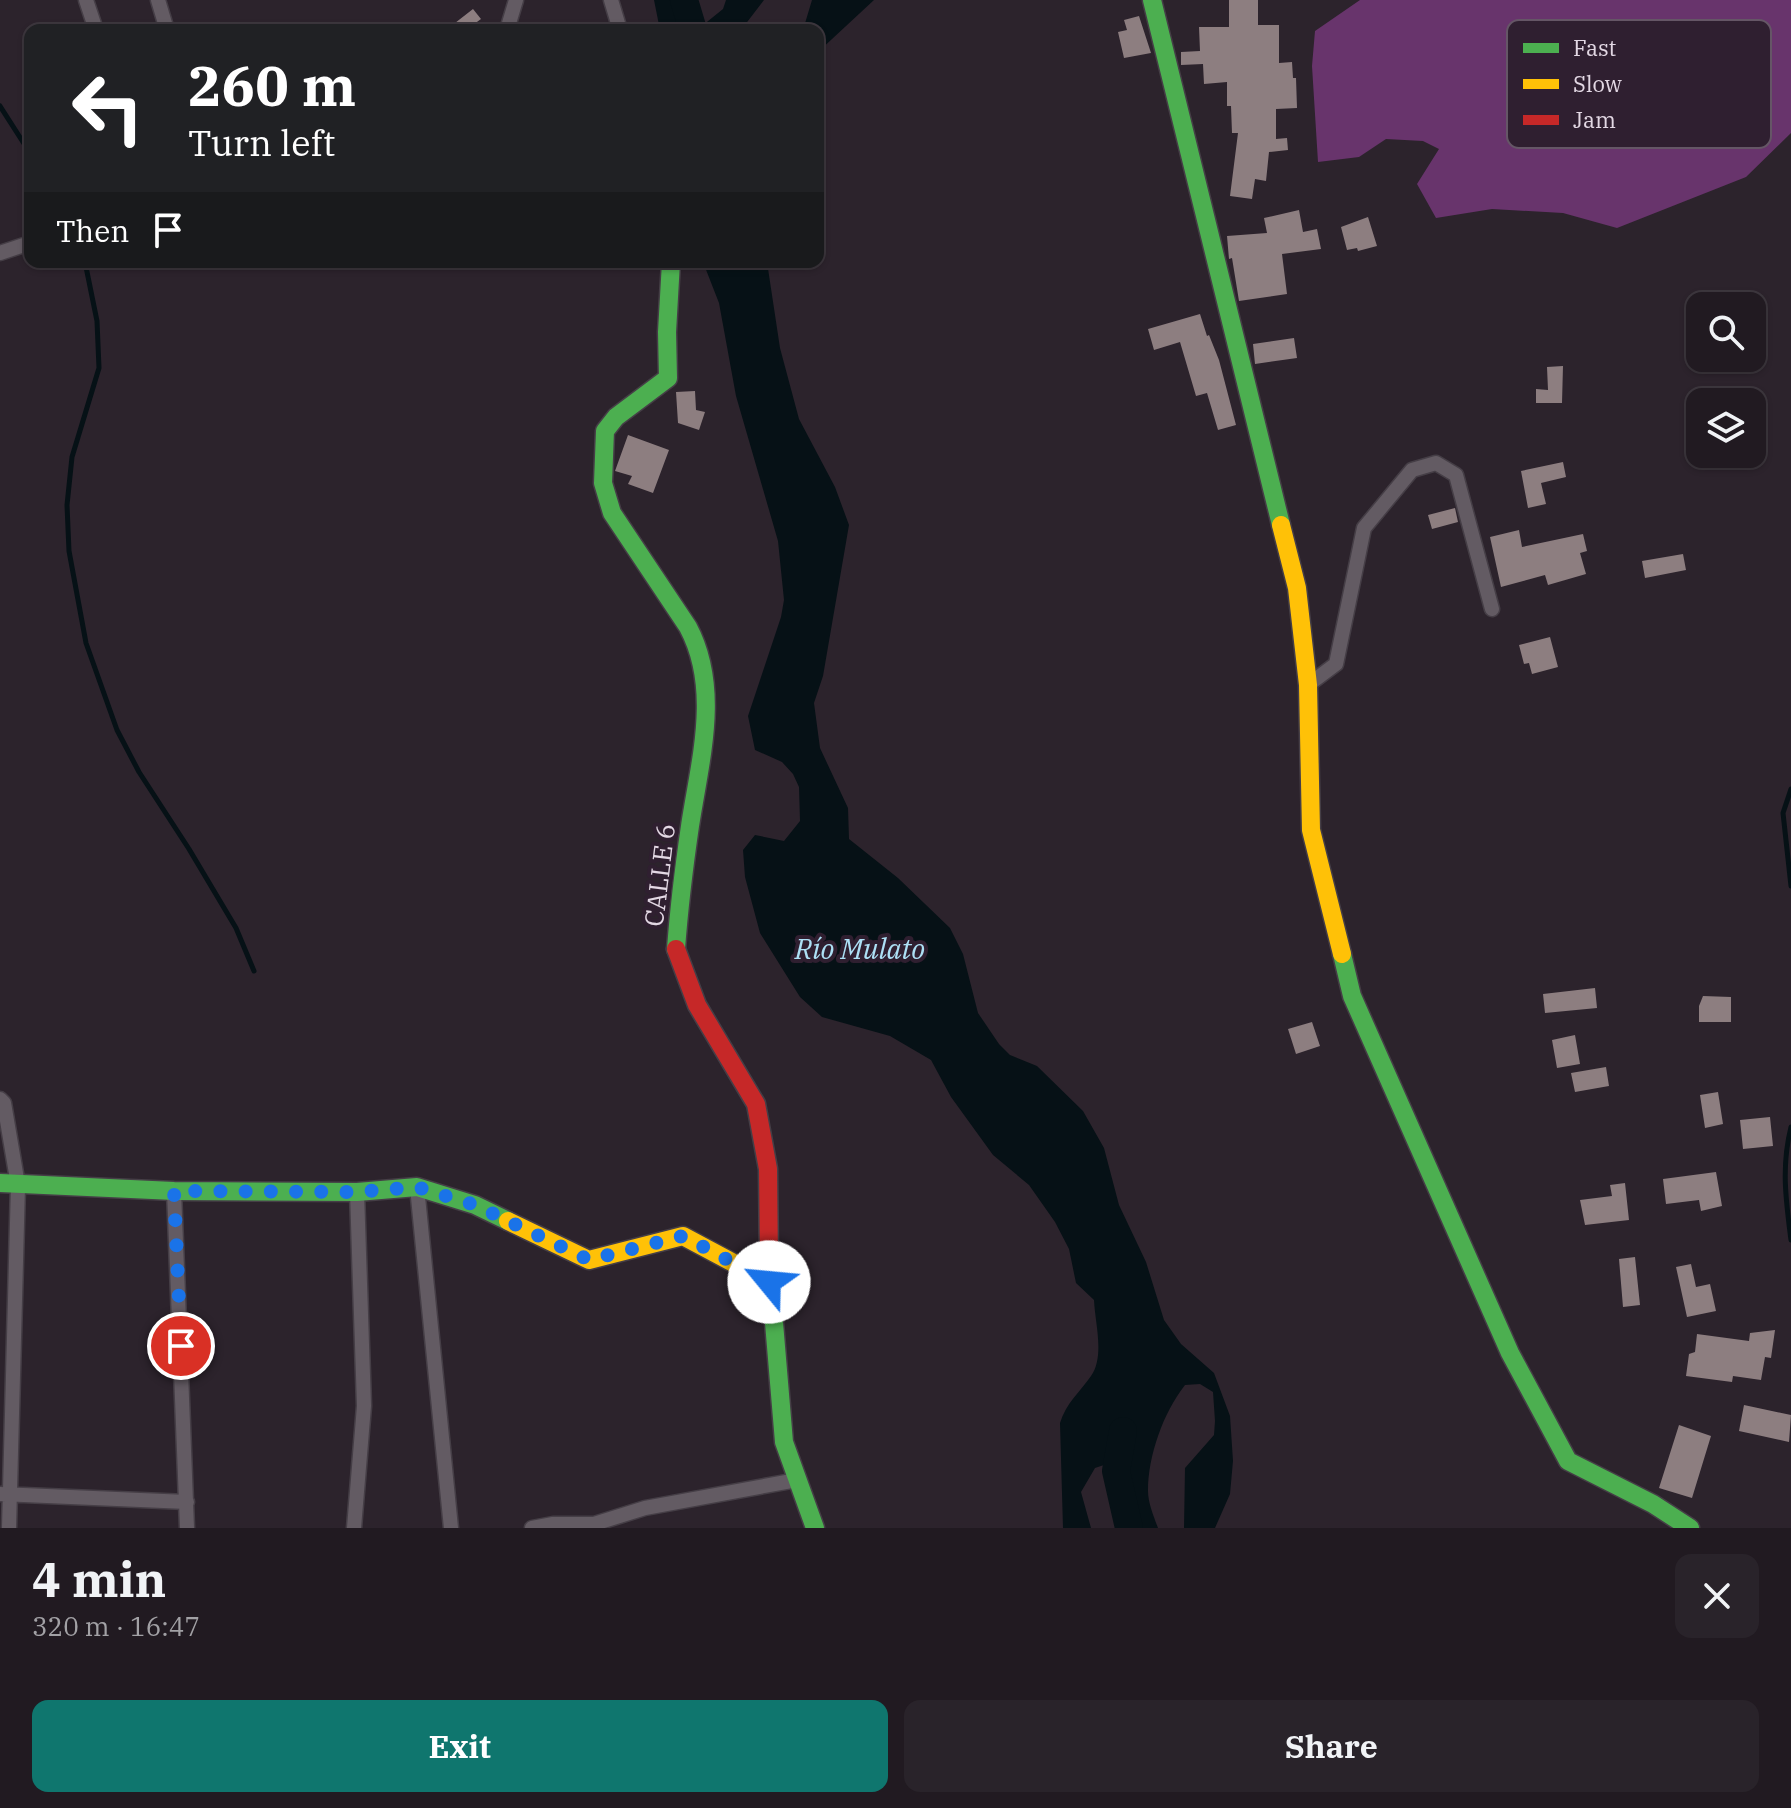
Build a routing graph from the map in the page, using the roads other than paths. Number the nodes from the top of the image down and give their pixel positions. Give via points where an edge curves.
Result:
1 (86, 0) edge
2 (158, 0) edge
3 (516, 0) edge
4 (611, 0) edge
5 (1152, 0) edge
6 (94, 24) edge
7 (165, 24) edge
8 (509, 24) edge
9 (618, 24) edge
10 (24, 245) edge
11 (0, 253) edge
12 (671, 268) edge
13 (1492, 609) dead end
14 (1308, 685) junction
15 (0, 1099) edge
16 (9, 1184) edge
17 (417, 1187) junction
18 (174, 1191) junction
19 (357, 1192) junction
20 (769, 1282) junction
21 (797, 1480) junction
22 (5, 1494) edge
23 (187, 1502) junction
24 (9, 1528) edge
25 (187, 1528) edge
26 (354, 1528) edge
27 (451, 1528) edge
28 (532, 1528) edge
29 (815, 1528) edge
30 (1690, 1528) edge

1 - 6 street
2 - 7 street
3 - 8 street
4 - 9 street
5 - 14 street via 1297,588
10 - 11 street
12 - 20 street, CALLE 6 via 668,378 608,425 603,434 602,485 612,513 698,646 707,715 676,950 697,1005 756,1104 768,1169
13 - 14 street via 1456,475 1436,463 1412,470 1364,528 1336,664
14 - 30 street via 1311,830 1352,996 1510,1353 1568,1461
15 - 16 street
16 - 18 street
16 - 22 street
17 - 19 street
17 - 20 street via 475,1205 589,1260 683,1236
17 - 27 street
18 - 19 street
18 - 23 street
19 - 26 street via 364,1406
20 - 21 street, CALLE 6 via 784,1442
21 - 28 street via 645,1508 594,1524
21 - 29 street, CALLE 6
22 - 23 street
22 - 24 street
23 - 25 street

